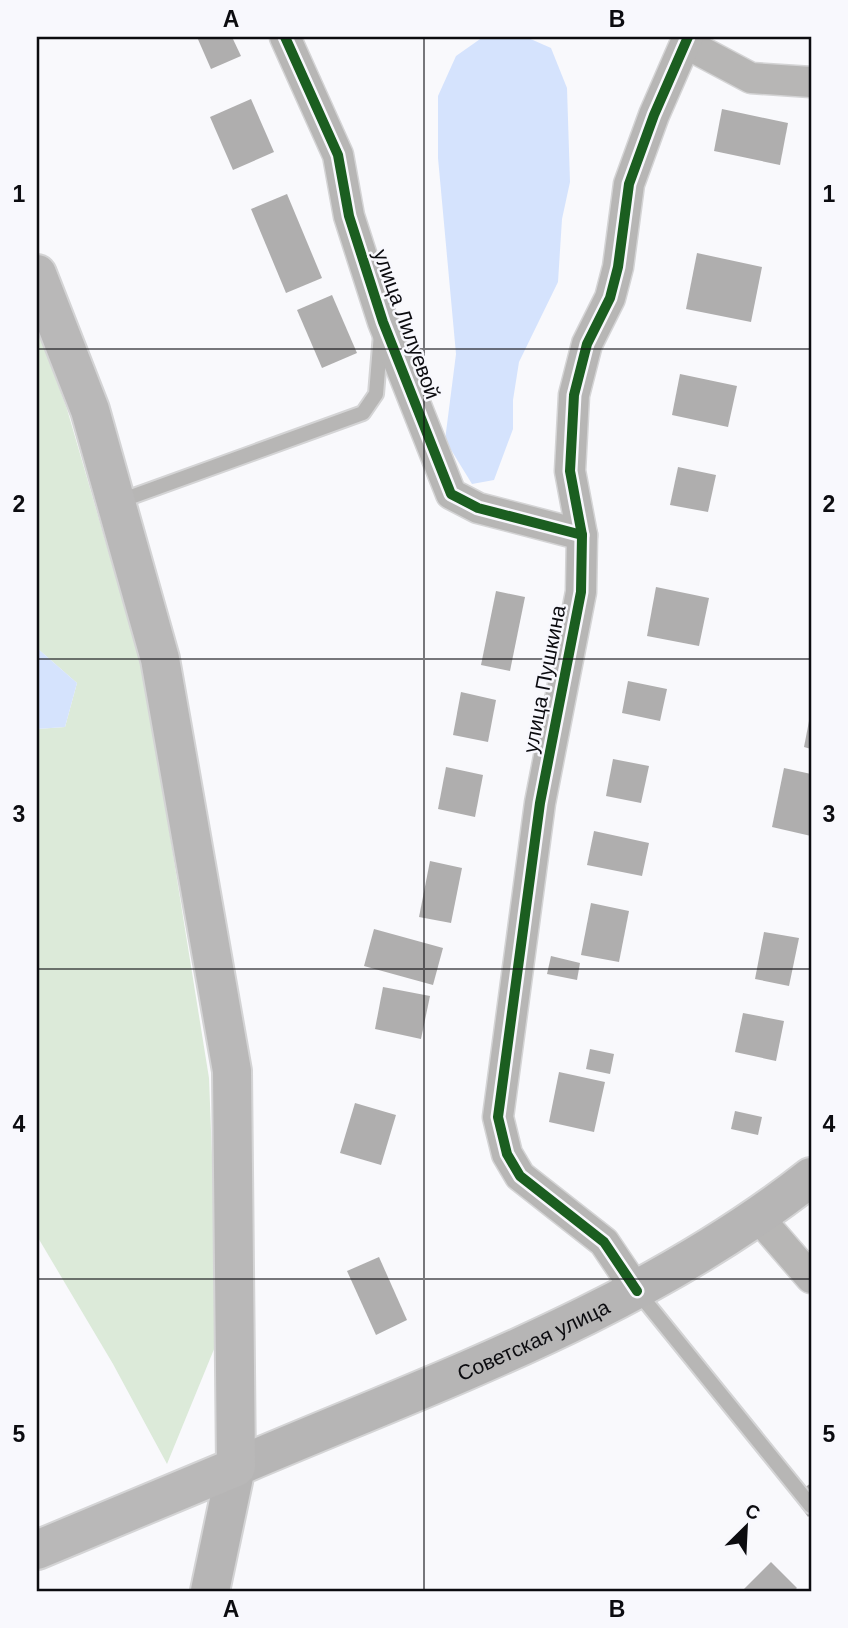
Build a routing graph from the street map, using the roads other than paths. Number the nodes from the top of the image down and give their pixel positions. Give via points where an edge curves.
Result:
1 (285, 37) edge
2 (687, 41) edge
3 (811, 82) edge
4 (37, 274) edge
5 (383, 322) junction
6 (116, 502) junction
7 (582, 535) junction
8 (811, 1177) edge
9 (760, 1218) junction
10 (811, 1278) edge
11 (637, 1291) junction
12 (236, 1467) junction
13 (811, 1506) edge
14 (37, 1550) edge
15 (210, 1591) edge

1 - 5 street, улица Лилуевой via 338,155 349,216
2 - 3 street via 751,78
2 - 7 street, улица Пушкина via 629,184 616,278 587,344 574,395 570,471
4 - 6 main road via 90,410
5 - 6 lane via 376,394 363,413
5 - 7 street, улица Лилуевой via 451,494 478,508
6 - 12 main road via 160,659 232,1072
7 - 11 street, улица Пушкина via 581,592 540,803 498,1117 506,1154 520,1176 604,1242
8 - 9 main road, Советская улица
9 - 10 street
9 - 11 main road, Советская улица
11 - 12 main road, Советская улица
11 - 13 lane
12 - 14 main road
12 - 15 main road

